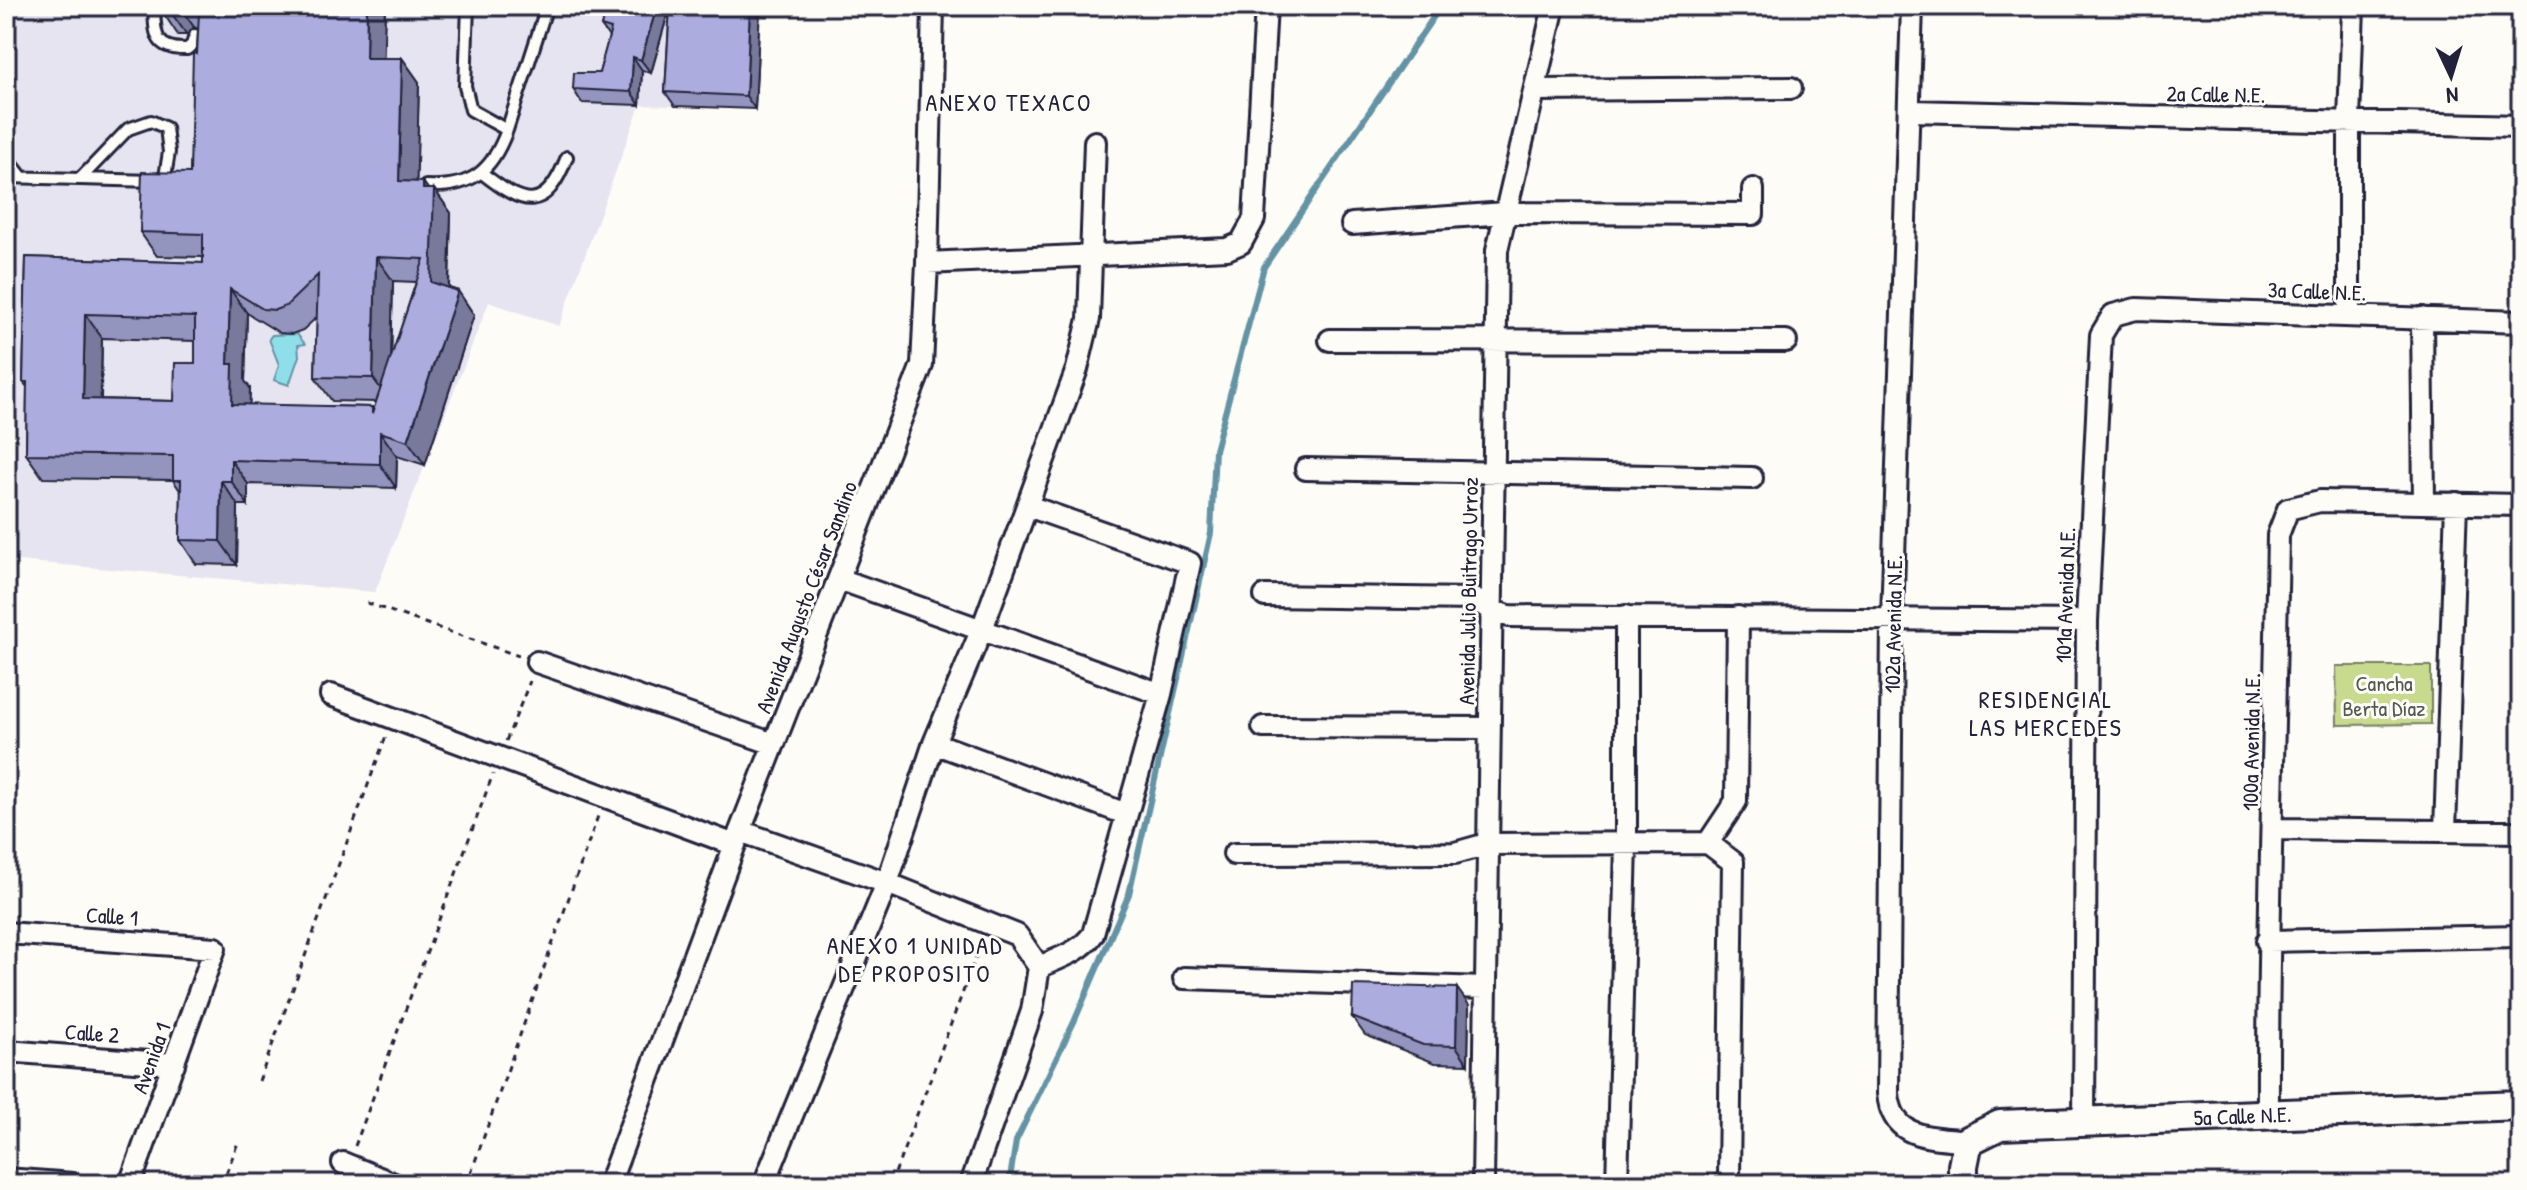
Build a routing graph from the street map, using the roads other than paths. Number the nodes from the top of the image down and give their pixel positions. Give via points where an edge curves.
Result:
1 (154, 6) edge
2 (468, 6) edge
3 (547, 6) edge
4 (933, 6) edge
5 (1266, 6) edge
6 (1554, 6) edge
7 (1912, 6) edge
8 (2353, 6) edge
9 (195, 35) edge
10 (1791, 88) dead end
11 (1535, 90) junction
12 (1910, 111) junction
13 (2349, 121) junction
14 (2521, 126) edge
15 (507, 130) junction
16 (1095, 142) dead end
17 (6, 156) edge
18 (567, 157) dead end
19 (482, 173) junction
20 (6, 177) edge
21 (22, 177) junction
22 (80, 179) junction
23 (426, 186) edge
24 (1753, 189) dead end
25 (1505, 213) junction
26 (1352, 224) dead end
27 (1092, 257) junction
28 (927, 263) junction
29 (2113, 315) joint
30 (2349, 316) junction
31 (2422, 318) junction
32 (2521, 322) edge
33 (1330, 340) dead end
34 (1496, 341) junction
35 (1786, 341) dead end
36 (1306, 469) dead end
37 (1494, 473) junction
38 (1752, 478) dead end
39 (2424, 503) junction
40 (2456, 503) junction
41 (2521, 505) edge
42 (1028, 506) junction
43 (839, 579) junction
44 (1265, 596) dead end
45 (1491, 610) junction
46 (1626, 616) junction
47 (1738, 617) junction
48 (1892, 619) junction
49 (2087, 621) junction
50 (982, 629) junction
51 (537, 662) road end
52 (1161, 694) junction
53 (331, 695) dead end
54 (1263, 727) dead end
55 (1489, 728) junction
56 (934, 743) junction
57 (774, 744) junction
58 (1126, 814) junction
59 (2273, 829) junction
60 (2445, 831) junction
61 (2521, 832) edge
62 (738, 838) junction
63 (1708, 843) junction
64 (1487, 844) junction
65 (1626, 844) junction
66 (1234, 854) dead end
67 (887, 883) junction
68 (6, 933) edge
69 (2521, 936) edge
70 (2267, 941) junction
71 (215, 948) joint
72 (1039, 967) junction
73 (1184, 978) dead end
74 (1484, 988) junction
75 (6, 1051) edge
76 (174, 1064) junction
77 (2521, 1105) edge
78 (2268, 1115) junction
79 (2084, 1121) junction
80 (1968, 1141) junction
81 (345, 1164) road end
82 (6, 1179) edge
83 (73, 1184) edge
84 (130, 1184) edge
85 (394, 1184) edge
86 (609, 1184) edge
87 (764, 1184) edge
88 (971, 1184) edge
89 (1483, 1184) edge
90 (1617, 1184) edge
91 (1723, 1184) edge
92 (1963, 1184) edge

1 - 9 lane via 160,43 187,49
2 - 15 lane via 465,86 471,110
3 - 15 lane
4 - 28 street, Avenida Augusto César Sandino
5 - 27 street via 1254,219 1241,243 1227,249
6 - 11 street, Avenida Julio Buitrago Urroz
7 - 12 street, 102a Avenida N.E.
8 - 13 street
10 - 11 street
11 - 25 street, Avenida Julio Buitrago Urroz
12 - 13 street, 2a Calle N.E.
12 - 48 street, 102a Avenida N.E.
13 - 14 street, 2a Calle N.E.
13 - 30 street
15 - 19 lane via 497,156
16 - 27 street
17 - 21 lane
18 - 19 lane via 551,191 533,199 515,196
19 - 23 lane via 459,183
20 - 21 lane
21 - 22 lane
22 - 22 lane via 165,177 166,128 151,121 128,129
24 - 25 street via 1753,214
25 - 26 street
25 - 34 street, Avenida Julio Buitrago Urroz via 1497,250
27 - 28 street
27 - 42 street via 1089,319 1077,369
28 - 43 street, Avenida Augusto César Sandino via 922,365
29 - 30 street, 3a Calle N.E. via 2136,309
29 - 49 street, 101a Avenida N.E. via 2101,335
30 - 31 street, 3a Calle N.E.
31 - 32 street, 3a Calle N.E.
31 - 39 street
33 - 34 street
34 - 35 street
34 - 37 street, Avenida Julio Buitrago Urroz
36 - 37 street
37 - 38 street
37 - 45 street, Avenida Julio Buitrago Urroz
39 - 40 street
39 - 59 street, 100a Avenida N.E. via 2320,501 2288,509 2278,535
40 - 41 street
40 - 60 street
42 - 50 street
42 - 52 street via 1190,563
43 - 50 street
43 - 57 street, Avenida Augusto César Sandino
44 - 45 street via 1474,599
45 - 46 street via 1509,616
45 - 55 street, Avenida Julio Buitrago Urroz
46 - 47 street
46 - 65 street
47 - 48 street
47 - 63 street via 1736,801
48 - 49 street
48 - 80 street, 102a Avenida N.E. via 1890,1111 1900,1126 1914,1133
49 - 79 street, 101a Avenida N.E.
50 - 52 street
50 - 56 street
51 - 57 street
52 - 58 street
53 - 62 street via 605,798
54 - 55 street
55 - 64 street, Avenida Julio Buitrago Urroz
56 - 58 street
56 - 67 street
57 - 62 street, Avenida Augusto César Sandino
58 - 72 street via 1093,934 1087,943
59 - 60 street
59 - 70 street, 100a Avenida N.E.
60 - 61 street
62 - 67 street
62 - 86 street, Avenida Augusto César Sandino
63 - 65 street
63 - 91 street via 1733,862 1729,1177
64 - 65 street
64 - 66 street via 1455,853
64 - 74 street, Avenida Julio Buitrago Urroz
65 - 90 street
67 - 72 street via 1017,935
67 - 87 street
68 - 71 street, Calle 1
69 - 70 street
70 - 78 street, 100a Avenida N.E.
71 - 76 street, Avenida 1
72 - 88 street via 1032,1011
73 - 74 street
74 - 89 street, Avenida Julio Buitrago Urroz
75 - 76 street, Calle 2
76 - 84 street, Avenida 1
77 - 78 street, 5a Calle N.E.
78 - 79 street, 5a Calle N.E.
79 - 80 street, 5a Calle N.E. via 2000,1125
80 - 92 street
81 - 85 street
82 - 83 street

